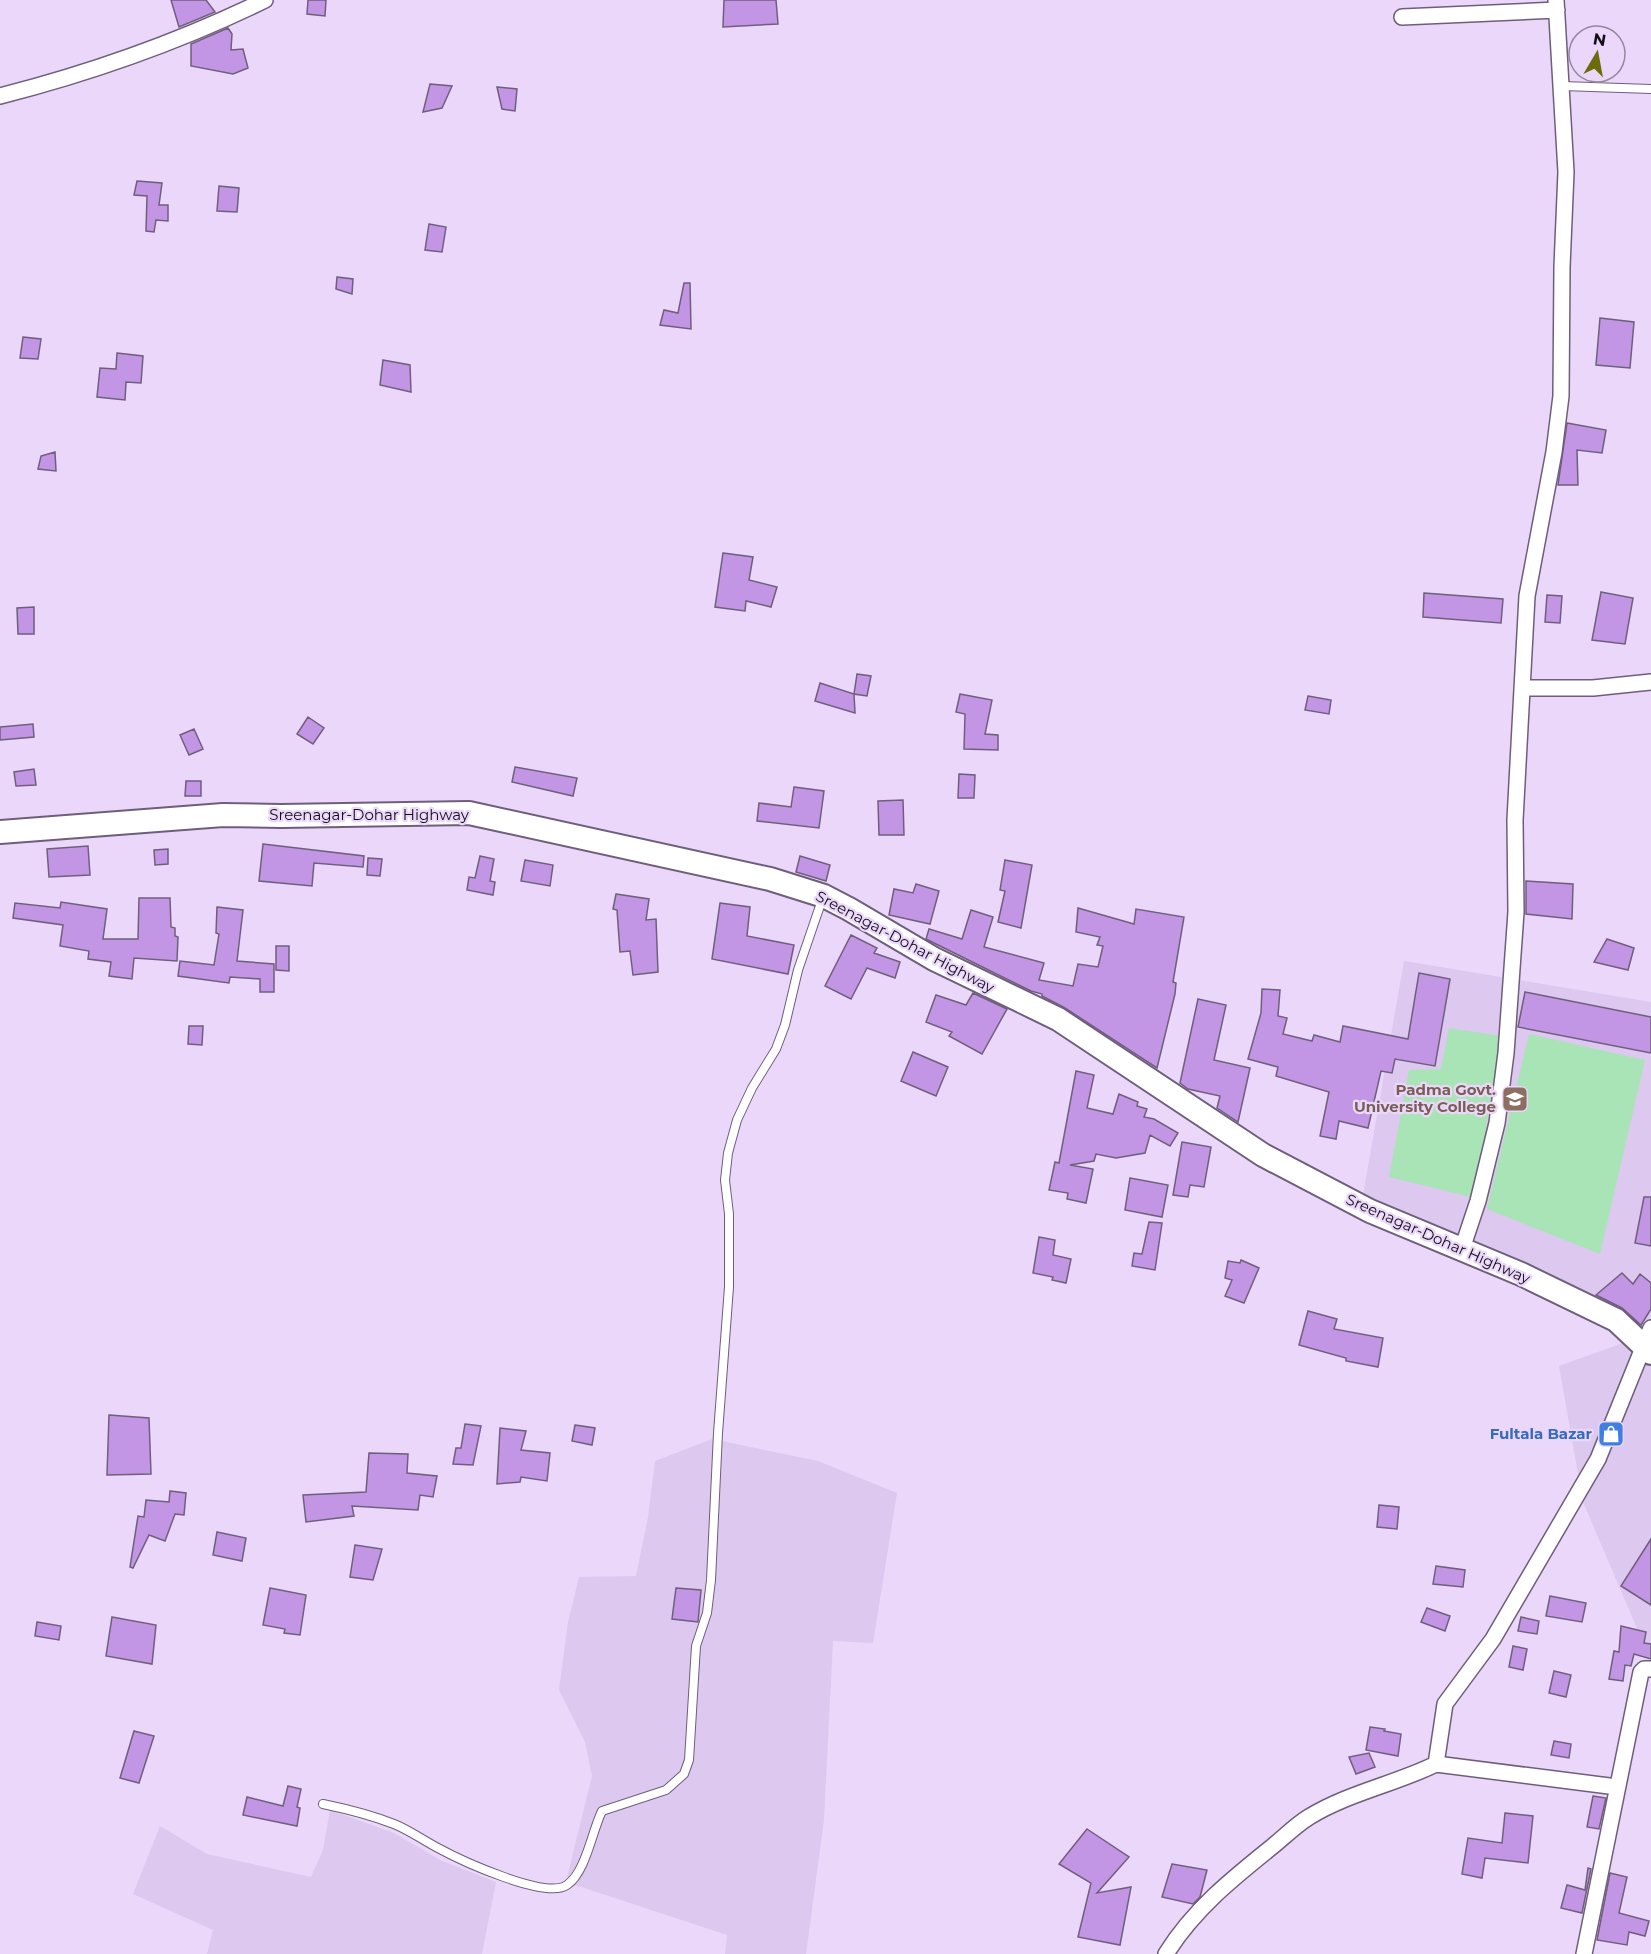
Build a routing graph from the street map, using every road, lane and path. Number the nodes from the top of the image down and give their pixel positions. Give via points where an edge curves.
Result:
1 (265, 0) edge
2 (1556, 5) edge
3 (1402, 17) dead end
4 (1562, 86) junction
5 (1651, 89) edge
6 (0, 96) edge
7 (1651, 682) edge
8 (1522, 688) junction
9 (0, 832) edge
10 (824, 896) junction
11 (1462, 1248) junction
12 (1649, 1342) edge
13 (1651, 1668) edge
14 (1436, 1764) junction
15 (1617, 1787) junction
16 (323, 1804) dead end
17 (1166, 1954) edge
18 (1584, 1954) edge

1 - 6 street via 192,33
2 - 3 street
2 - 4 street
4 - 5 lane
4 - 8 street via 1566,172 1561,396 1527,596
7 - 8 street via 1593,688
8 - 11 street via 1515,820 1516,912 1506,1053 1497,1123
9 - 10 main road, Sreenagar-Dohar Highway via 223,815 469,813 709,864
10 - 11 main road, Sreenagar-Dohar Highway via 934,959 1059,1019 1263,1155 1370,1211
10 - 16 lane via 798,970 785,1025 737,1120 728,1153 725,1180 729,1287 711,1580 707,1613 696,1646 689,1760 684,1774 666,1790 602,1811 576,1876 566,1886 553,1889 475,1867 396,1824
11 - 12 main road, Sreenagar-Dohar Highway via 1616,1320
12 - 14 street via 1598,1459 1493,1639 1445,1704
13 - 15 street via 1641,1672
14 - 15 street
14 - 17 street via 1308,1818 1225,1884 1178,1935
15 - 18 street

